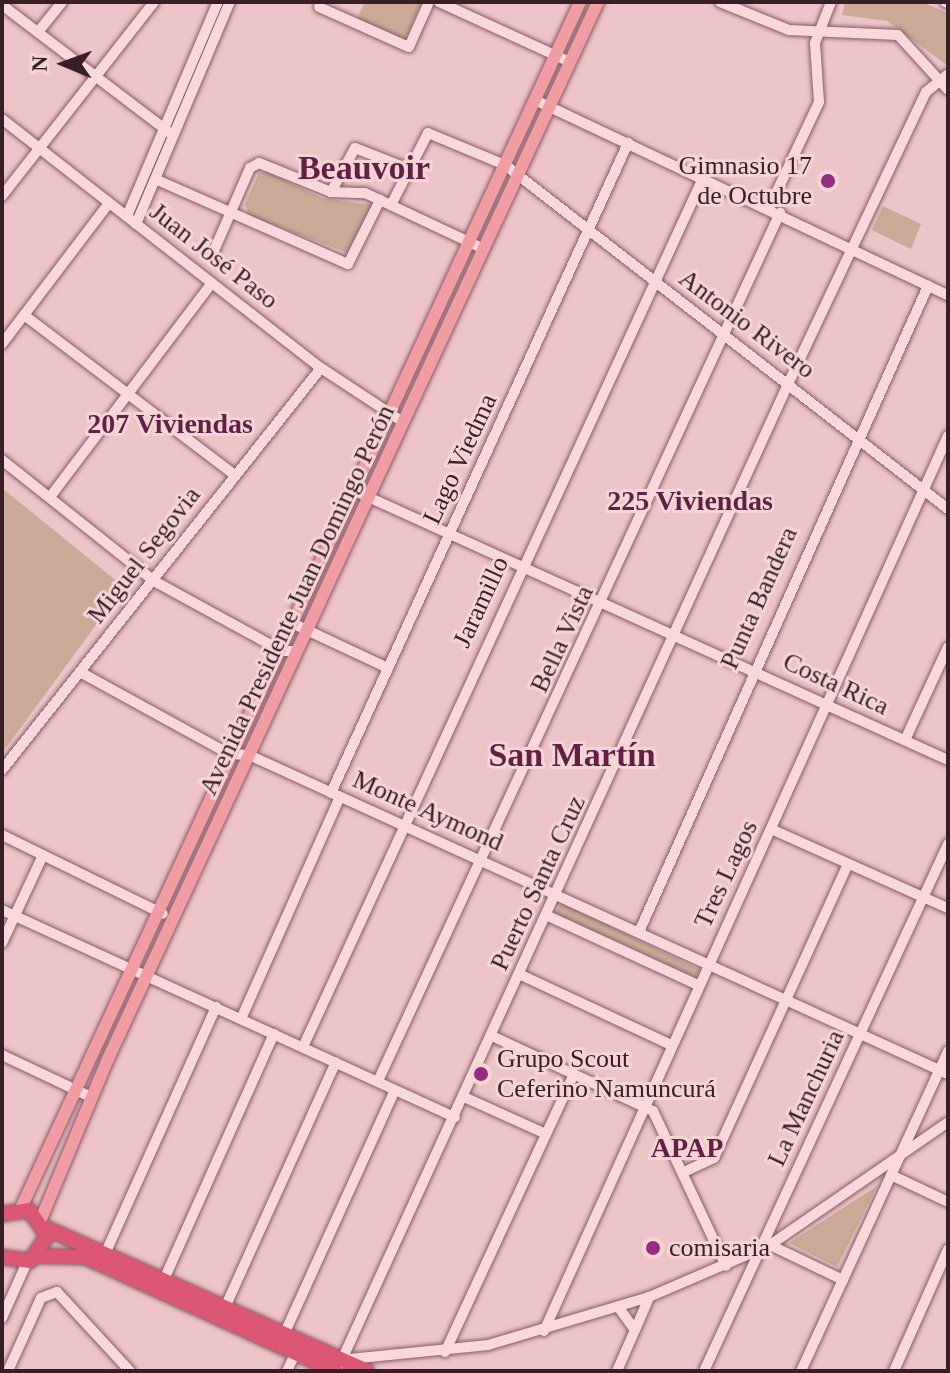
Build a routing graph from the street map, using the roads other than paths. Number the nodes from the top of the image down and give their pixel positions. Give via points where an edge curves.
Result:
1 (62, 2) edge
2 (154, 2) edge
3 (218, 2) edge
4 (230, 2) edge
5 (429, 2) edge
6 (439, 2) edge
7 (580, 2) edge
8 (598, 2) edge
9 (720, 2) edge
10 (831, 2) edge
11 (2, 5) edge
12 (319, 7) dead end
13 (38, 32) junction
14 (817, 34) junction
15 (556, 55) junction
16 (570, 62) junction
17 (944, 75) edge
18 (95, 78) junction
19 (948, 90) edge
20 (535, 100) junction
21 (549, 106) junction
22 (2, 119) edge
23 (169, 132) junction
24 (628, 143) junction
25 (38, 148) junction
26 (505, 165) junction
27 (409, 169) junction
28 (517, 178) junction
29 (703, 178) junction
30 (155, 179) junction
31 (331, 192) junction
32 (2, 196) edge
33 (380, 200) junction
34 (109, 203) junction
35 (391, 205) junction
36 (774, 210) junction
37 (230, 214) junction
38 (132, 220) junction
39 (588, 231) junction
40 (469, 243) junction
41 (852, 248) junction
42 (484, 249) junction
43 (213, 253) dead end
44 (654, 281) junction
45 (212, 283) junction
46 (928, 286) junction
47 (948, 295) edge
48 (24, 315) junction
49 (724, 338) junction
50 (2, 344) edge
51 (321, 368) junction
52 (788, 384) junction
53 (129, 393) junction
54 (391, 412) junction
55 (403, 422) junction
56 (856, 436) junction
57 (948, 436) edge
58 (2, 460) edge
59 (235, 475) junction
60 (924, 489) junction
61 (355, 491) junction
62 (369, 496) junction
63 (50, 497) junction
64 (948, 509) edge
65 (450, 532) junction
66 (523, 563) junction
67 (154, 581) junction
68 (604, 601) junction
69 (300, 627) junction
70 (677, 634) junction
71 (948, 647) edge
72 (288, 651) junction
73 (388, 668) junction
74 (752, 668) junction
75 (80, 672) junction
76 (827, 704) junction
77 (905, 740) junction
78 (243, 755) junction
79 (948, 760) edge
80 (2, 770) edge
81 (335, 795) junction
82 (403, 825) junction
83 (771, 829) junction
84 (2, 835) edge
85 (948, 844) edge
86 (43, 855) junction
87 (483, 860) junction
88 (848, 864) junction
89 (558, 893) junction
90 (923, 896) junction
91 (948, 908) edge
92 (2, 910) edge
93 (163, 914) junction
94 (15, 915) junction
95 (548, 916) junction
96 (639, 932) junction
97 (2, 943) edge
98 (708, 964) junction
99 (142, 974) junction
100 (521, 975) junction
101 (698, 985) junction
102 (786, 1002) junction
103 (216, 1007) junction
104 (241, 1019) junction
105 (274, 1034) junction
106 (860, 1035) junction
107 (492, 1036) junction
108 (671, 1045) junction
109 (303, 1047) junction
110 (948, 1051) edge
111 (2, 1055) edge
112 (336, 1062) junction
113 (944, 1072) edge
114 (574, 1074) junction
115 (378, 1081) junction
116 (395, 1090) junction
117 (86, 1094) junction
118 (464, 1097) junction
119 (644, 1106) junction
120 (455, 1117) junction
121 (948, 1122) edge
122 (546, 1134) junction
123 (898, 1160) junction
124 (684, 1172) junction
125 (891, 1175) junction
126 (948, 1202) edge
127 (9, 1209) edge
128 (44, 1224) junction
129 (765, 1247) junction
130 (948, 1249) edge
131 (105, 1254) junction
132 (2, 1257) edge
133 (32, 1259) junction
134 (726, 1266) junction
135 (843, 1280) junction
136 (161, 1286) junction
137 (649, 1297) junction
138 (618, 1307) junction
139 (222, 1314) junction
140 (2, 1318) edge
141 (635, 1330) junction
142 (544, 1331) junction
143 (282, 1340) junction
144 (445, 1352) junction
145 (295, 1354) junction
146 (338, 1367) edge
147 (8, 1371) edge
148 (130, 1371) edge
149 (287, 1371) edge
150 (367, 1371) edge
151 (617, 1371) edge
152 (704, 1371) edge
153 (801, 1371) edge
154 (894, 1371) edge

1 - 13 street
2 - 18 street
3 - 23 street
4 - 23 street
5 - 12 street via 409,47
6 - 15 street
7 - 15 main road, Avenida Presidente Juan Domingo Perón
8 - 16 main road, Avenida Presidente Juan Domingo Perón
9 - 14 street via 778,27
10 - 14 street, Bella Vista
11 - 13 street
13 - 18 street
14 - 17 street via 898,35
14 - 36 street, Bella Vista via 819,102
15 - 16 street
15 - 20 main road, Avenida Presidente Juan Domingo Perón
16 - 21 main road, Avenida Presidente Juan Domingo Perón
17 - 19 street
17 - 41 street, Puerto Santa Cruz via 926,92
18 - 23 street
18 - 25 street
20 - 21 street
20 - 26 main road, Avenida Presidente Juan Domingo Perón
21 - 24 street
21 - 28 main road, Avenida Presidente Juan Domingo Perón
22 - 25 street, Juan José Paso
23 - 30 street
23 - 38 street
24 - 29 street
24 - 39 street, Lago Viedma
25 - 32 street
25 - 34 street, Juan José Paso
26 - 27 street via 428,133
26 - 28 street, Antonio Rivero
26 - 40 main road, Avenida Presidente Juan Domingo Perón
27 - 31 street via 355,148
27 - 35 street
28 - 39 street, Antonio Rivero
28 - 42 main road, Avenida Presidente Juan Domingo Perón
29 - 36 street
29 - 44 street, Jaramillo
30 - 37 street
30 - 38 street
31 - 33 street
31 - 37 street via 265,164 250,168
33 - 35 street
33 - 37 street via 348,264
34 - 38 street, Juan José Paso
34 - 48 street
35 - 40 street
36 - 41 street
36 - 49 street, Bella Vista
37 - 43 street
38 - 45 street, Juan José Paso
39 - 44 street, Antonio Rivero
39 - 65 street, Lago Viedma
40 - 42 street
40 - 54 main road, Avenida Presidente Juan Domingo Perón
41 - 46 street
41 - 52 street, Puerto Santa Cruz
42 - 55 main road, Avenida Presidente Juan Domingo Perón
44 - 49 street, Antonio Rivero
44 - 66 street, Jaramillo
45 - 51 street, Juan José Paso
45 - 53 street
46 - 47 street
46 - 56 street, Punta Bandera
48 - 50 street
48 - 53 street
49 - 52 street, Antonio Rivero
49 - 68 street, Bella Vista
51 - 54 street, Juan José Paso
51 - 59 street, Miguel Segovia
52 - 56 street, Antonio Rivero
52 - 70 street, Puerto Santa Cruz
53 - 59 street
53 - 63 street
54 - 55 street, Juan José Paso
54 - 61 main road, Avenida Presidente Juan Domingo Perón
55 - 62 main road, Avenida Presidente Juan Domingo Perón
56 - 60 street, Antonio Rivero
56 - 74 street, Punta Bandera
57 - 60 street, Tres Lagos
58 - 63 street
59 - 67 street, Miguel Segovia
60 - 64 street, Antonio Rivero
60 - 76 street, Tres Lagos
61 - 62 street, Costa Rica
61 - 69 main road, Avenida Presidente Juan Domingo Perón
62 - 65 street, Costa Rica
62 - 69 main road, Avenida Presidente Juan Domingo Perón
63 - 67 street
65 - 66 street, Costa Rica
65 - 73 street, Lago Viedma
66 - 68 street, Costa Rica
66 - 82 street, Jaramillo
67 - 72 street
67 - 75 street, Miguel Segovia
68 - 70 street, Costa Rica
68 - 87 street, Bella Vista
69 - 72 main road, Avenida Presidente Juan Domingo Perón
69 - 73 street
70 - 74 street, Costa Rica
70 - 89 street, Puerto Santa Cruz
71 - 77 street
72 - 78 main road, Avenida Presidente Juan Domingo Perón
73 - 81 street, Lago Viedma
74 - 76 street, Costa Rica
74 - 96 street, Punta Bandera
75 - 78 street, Monte Aymond
75 - 80 street, Miguel Segovia
76 - 77 street, Costa Rica
76 - 83 street, Tres Lagos
77 - 79 street, Costa Rica
78 - 81 street, Monte Aymond
78 - 93 main road, Avenida Presidente Juan Domingo Perón
78 - 99 main road, Avenida Presidente Juan Domingo Perón
81 - 82 street, Monte Aymond
81 - 104 street, Lago Viedma
82 - 87 street, Monte Aymond
82 - 109 street, Jaramillo
83 - 88 street
83 - 98 street, Tres Lagos
84 - 86 street
85 - 90 street, La Manchuria
86 - 93 street
86 - 94 street
87 - 89 street, Monte Aymond
87 - 115 street, Bella Vista
88 - 90 street
88 - 102 street
89 - 95 street, Puerto Santa Cruz
89 - 96 street, Monte Aymond
90 - 91 street
90 - 106 street, La Manchuria
92 - 94 street
93 - 99 main road, Avenida Presidente Juan Domingo Perón
94 - 97 street
94 - 99 street
95 - 100 street, Puerto Santa Cruz
95 - 101 street
96 - 98 street, Monte Aymond
98 - 101 street, Tres Lagos
98 - 102 street, Monte Aymond
99 - 103 street
99 - 117 main road, Avenida Presidente Juan Domingo Perón
100 - 107 street, Puerto Santa Cruz
100 - 108 street
101 - 108 street, Tres Lagos
102 - 106 street, Monte Aymond
102 - 124 street via 714,1158
103 - 104 street
103 - 131 street
104 - 105 street
105 - 109 street
105 - 136 street
106 - 113 street, Monte Aymond
106 - 129 street, La Manchuria
107 - 114 street
107 - 118 street, Puerto Santa Cruz
108 - 119 street, Tres Lagos
109 - 112 street
110 - 113 street
111 - 117 street
112 - 115 street
112 - 139 street
113 - 123 street
114 - 119 street
114 - 122 street
115 - 116 street
116 - 120 street
116 - 143 street
117 - 127 main road, Avenida Presidente Juan Domingo Perón
117 - 128 main road, Avenida Presidente Juan Domingo Perón
118 - 120 street, Puerto Santa Cruz
118 - 122 street
119 - 124 street via 657,1116
119 - 142 street, Tres Lagos
120 - 146 street, Puerto Santa Cruz
121 - 123 street
122 - 144 street
123 - 125 street
123 - 129 street
124 - 134 street
125 - 126 street
125 - 135 street
127 - 128 highway
128 - 131 highway
128 - 133 highway
129 - 134 street
129 - 135 street
129 - 152 street, La Manchuria
130 - 154 street
131 - 136 highway
132 - 133 highway
133 - 136 highway via 85,1257
133 - 140 street
134 - 137 street
135 - 153 street
136 - 139 highway
137 - 138 street
137 - 141 street
138 - 141 street
138 - 142 street
139 - 143 highway
141 - 151 street
142 - 144 street
143 - 145 highway
143 - 146 highway
144 - 146 street
145 - 146 highway
145 - 149 street
146 - 150 highway
147 - 148 street via 41,1298 57,1292

